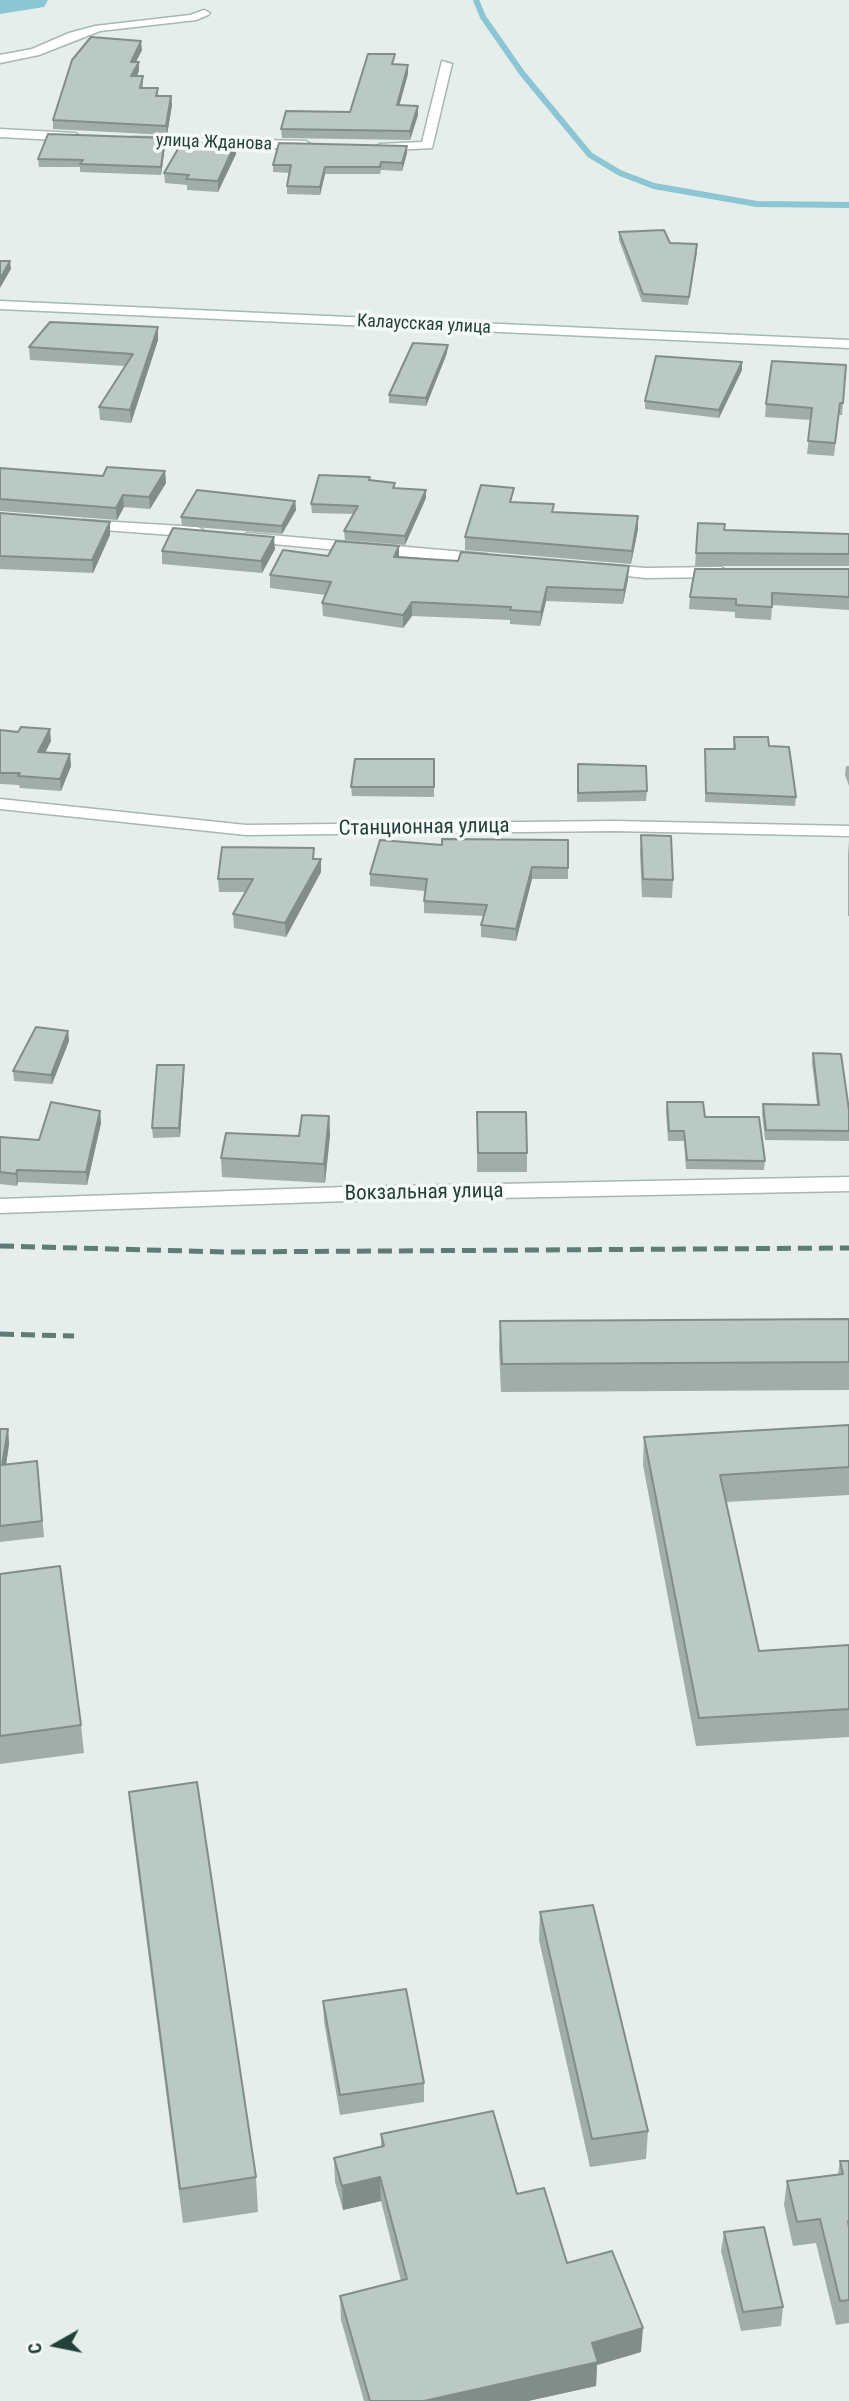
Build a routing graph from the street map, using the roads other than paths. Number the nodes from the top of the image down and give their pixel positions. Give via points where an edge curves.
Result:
1 (204, 13) dead end
2 (0, 59) edge
3 (446, 64) dead end
4 (0, 133) edge
5 (96, 138) edge
6 (122, 139) edge
7 (326, 146) edge
8 (364, 147) edge
9 (0, 305) edge
10 (849, 344) edge
11 (67, 523) edge
12 (210, 534) edge
13 (236, 537) edge
14 (498, 560) edge
15 (578, 567) edge
16 (733, 572) edge
17 (0, 804) edge
18 (849, 831) edge
19 (849, 1184) edge
20 (0, 1206) edge

1 - 2 street via 73,34 35,52
3 - 8 street via 428,145
4 - 5 street
6 - 7 street, улица Жданова
9 - 10 street, Калаусская улица
11 - 12 street
13 - 14 street
15 - 16 street via 645,573
17 - 18 street, Станционная улица via 246,830 614,826
19 - 20 street, Вокзальная улица

